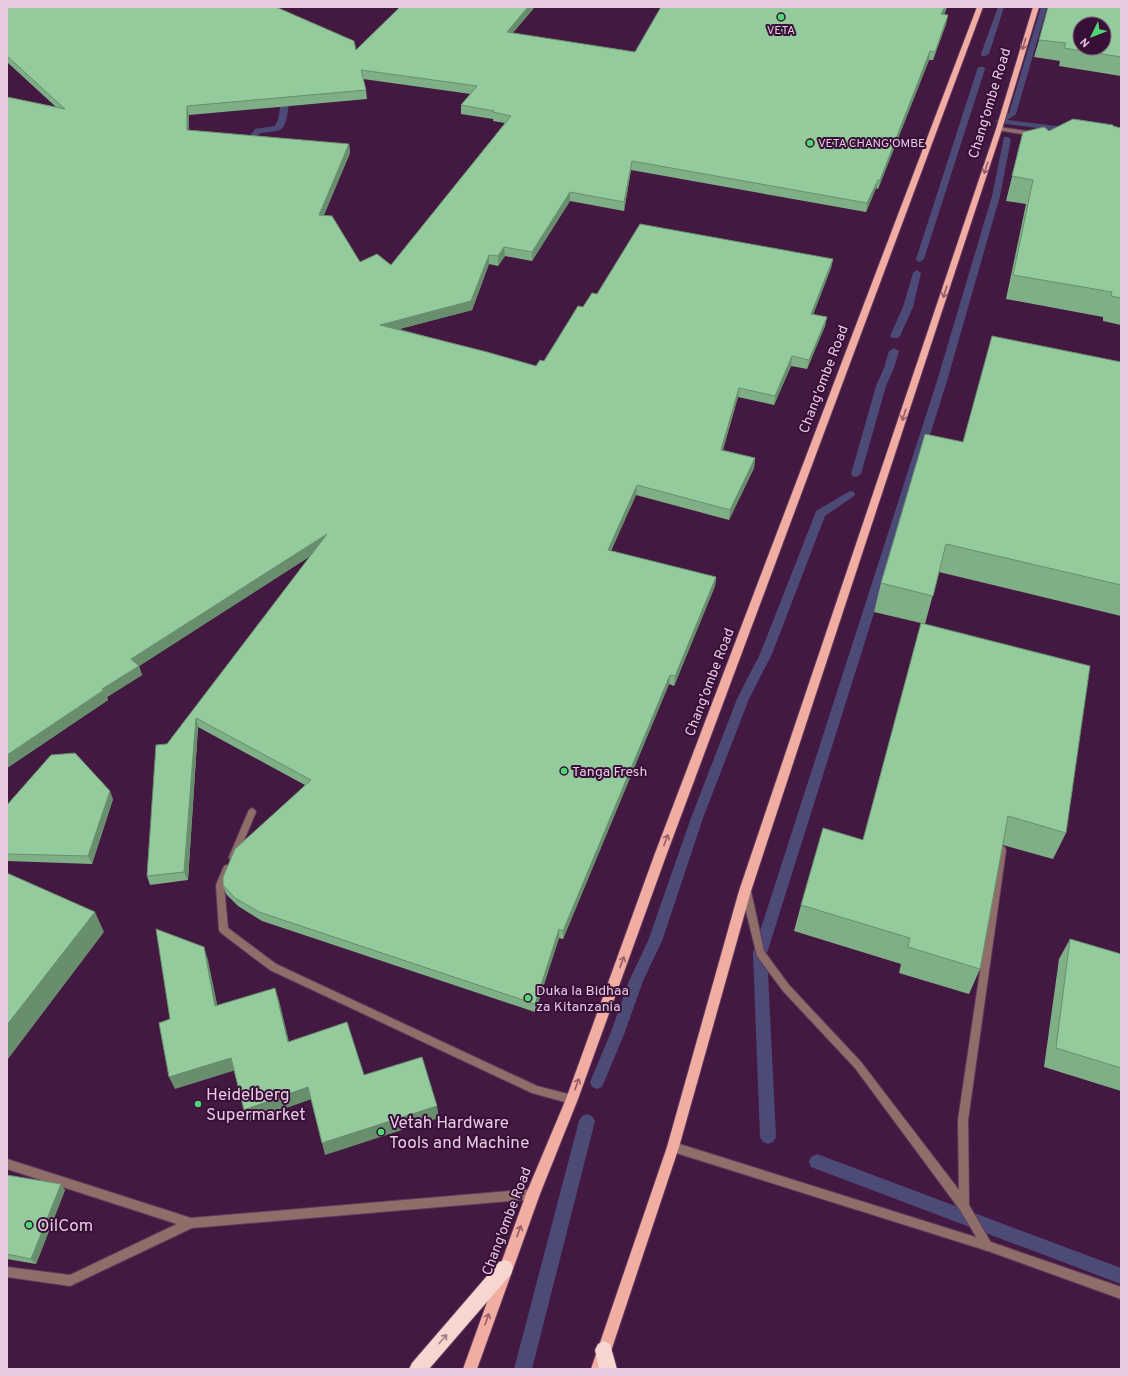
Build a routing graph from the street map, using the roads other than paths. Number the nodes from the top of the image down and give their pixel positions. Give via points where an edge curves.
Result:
1 (980, 7) edge
2 (1036, 7) edge
3 (999, 129) junction
4 (1039, 134) edge
5 (252, 812) dead end
6 (1002, 850) edge
7 (746, 891) junction
8 (572, 1099) junction
9 (673, 1148) junction
10 (7, 1164) edge
11 (533, 1194) junction
12 (964, 1206) junction
13 (192, 1223) junction
14 (988, 1246) junction
15 (505, 1268) junction
16 (7, 1272) edge
17 (1121, 1293) edge
18 (604, 1350) junction
19 (418, 1369) edge
20 (470, 1369) edge
21 (598, 1369) edge
22 (608, 1369) edge

8 -> 1 main road, Chang'ombe Road via 660,856
2 -> 3 main road, Chang'ombe Road
3 - 4 street
3 -> 7 main road, Chang'ombe Road
5 - 8 street via 220,885 224,930 273,967 536,1090
6 - 12 street via 963,1120
7 - 9 main road, Chang'ombe Road
7 - 12 street via 760,953 786,988 858,1065
8 - 11 main road, Chang'ombe Road
9 - 14 street
9 - 18 main road, Chang'ombe Road
10 - 13 street
11 - 13 street
15 -> 11 main road, Chang'ombe Road
12 - 14 street
13 - 16 street via 70,1281
14 - 17 street
19 -> 15 highway
20 -> 15 main road, Chang'ombe Road
18 - 21 main road, Chang'ombe Road
18 - 22 highway

